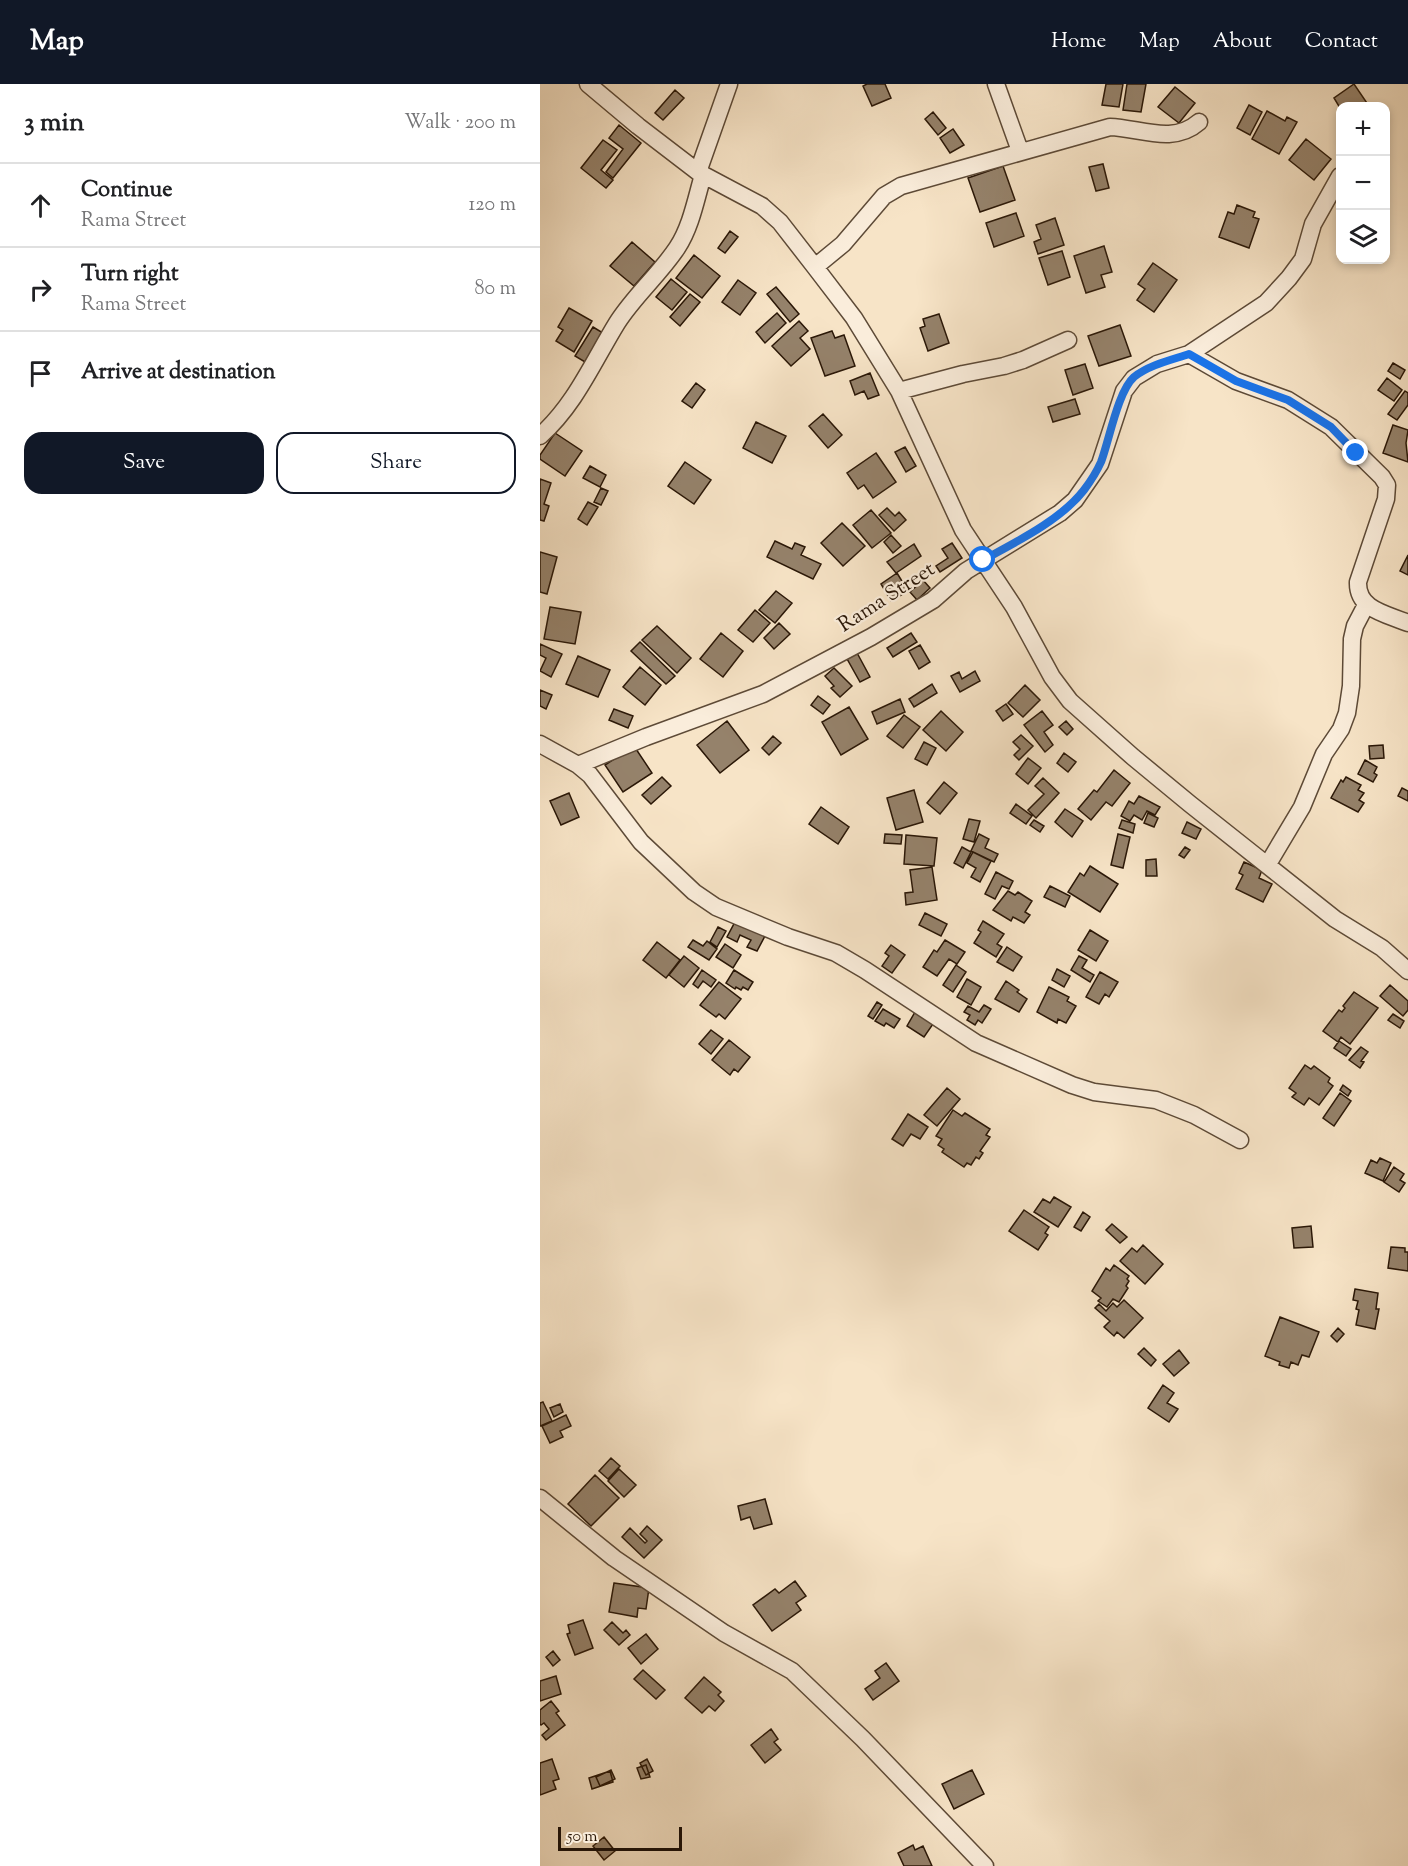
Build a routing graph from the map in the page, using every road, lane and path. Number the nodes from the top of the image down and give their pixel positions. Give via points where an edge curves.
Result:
1 (588, 84) edge
2 (729, 84) edge
3 (996, 84) edge
4 (1199, 122) dead end
5 (1020, 151) junction
6 (701, 173) junction
7 (1336, 185) edge
8 (815, 267) junction
9 (1068, 340) dead end
10 (1189, 354) junction
11 (898, 391) junction
12 (540, 436) edge
13 (983, 560) junction
14 (1366, 605) junction
15 (1408, 623) edge
16 (540, 744) edge
17 (578, 765) junction
18 (1268, 864) junction
19 (1408, 971) edge
20 (1240, 1140) dead end
21 (540, 1498) edge
22 (985, 1866) edge

1 - 6 street
2 - 6 street
3 - 5 street
4 - 5 street via 1181,133 1163,136 1110,127
5 - 8 street via 892,191 843,244
6 - 8 street via 771,213
6 - 12 street via 693,211 678,246 633,301 574,397
7 - 10 street, Rama Street via 1313,224 1303,259 1289,278 1266,303
8 - 11 street via 854,318
9 - 11 street via 1004,366
10 - 13 street, Rama Street via 1157,364 1134,378 1124,391 1100,464 1075,500
10 - 14 street via 1236,381 1288,400 1331,427 1382,477 1387,485 1386,499 1358,582 1358,592
11 - 13 street via 963,530
13 - 17 street, Rama Street via 933,600 763,694
13 - 18 street via 1070,701 1133,757
14 - 15 street
14 - 18 street via 1352,639 1351,687 1341,729 1324,754 1302,807
16 - 17 street
17 - 20 street via 641,842 694,892 716,906 836,953 976,1043 1094,1092 1156,1100
18 - 19 street via 1335,919 1382,948
21 - 22 street via 623,1564 724,1633 792,1671

